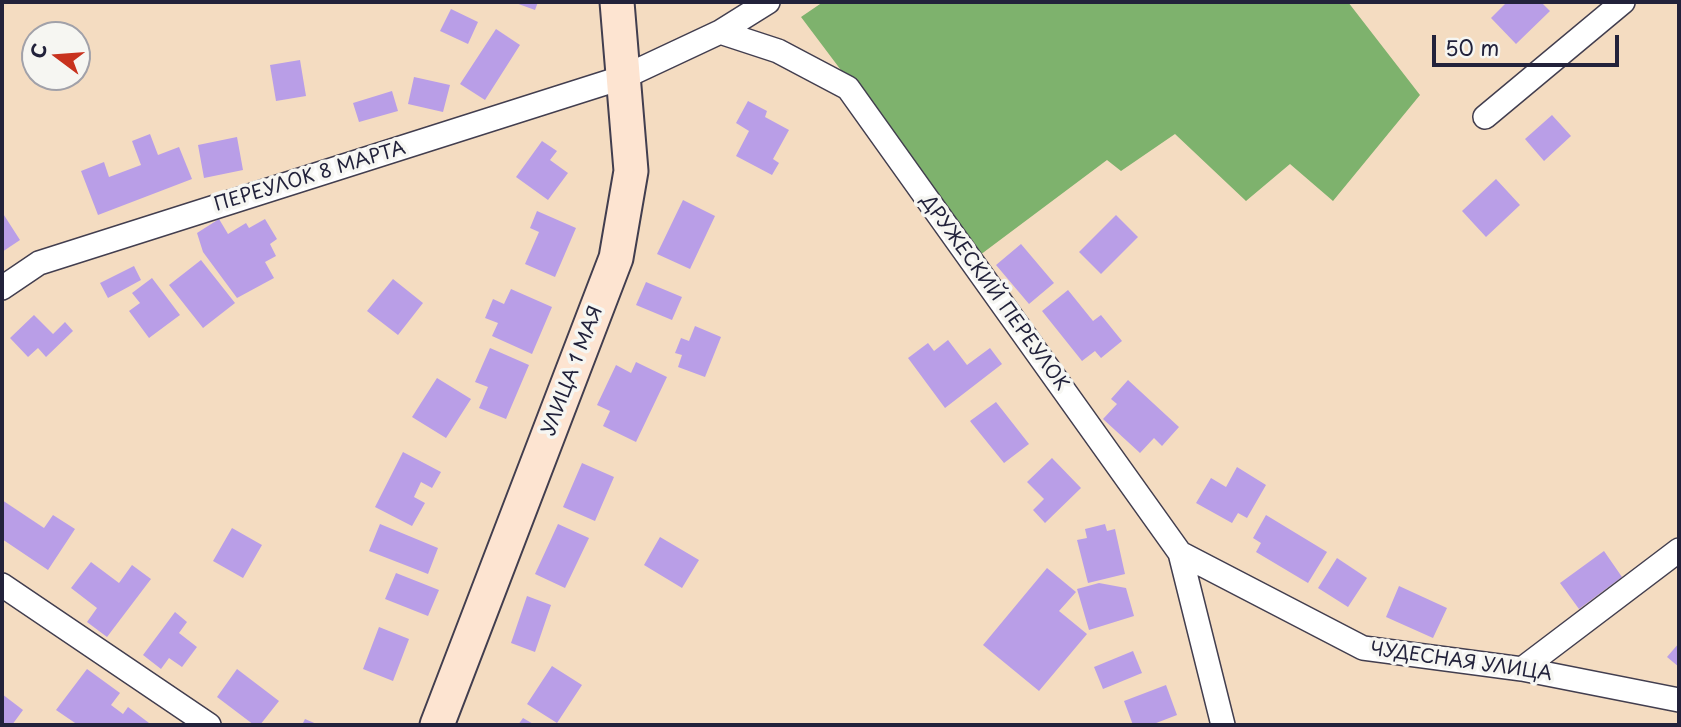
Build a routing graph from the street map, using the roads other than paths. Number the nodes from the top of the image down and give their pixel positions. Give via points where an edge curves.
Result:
1 (617, 2) edge
2 (768, 2) edge
3 (1623, 2) edge
4 (720, 32) junction
5 (624, 77) junction
6 (1485, 117) dead end
7 (2, 288) edge
8 (1679, 550) edge
9 (1180, 553) junction
10 (2, 585) edge
11 (1522, 669) junction
12 (1679, 699) edge
13 (209, 725) edge
14 (437, 725) edge
15 (1223, 725) edge

1 - 5 street, УЛИЦА 1 МАЯ
2 - 4 street
3 - 6 street
4 - 5 street
4 - 9 street, ДРУЖЕСКИЙ ПЕРЕУЛОК via 778,51 848,88
5 - 7 street, ПЕРЕУЛОК 8 МАРТА via 39,263
5 - 14 street, УЛИЦА 1 МАЯ via 631,171 616,258
8 - 11 street
9 - 11 street, ЧУДЕСНАЯ УЛИЦА via 1363,648
9 - 15 street, ДРУЖЕСКИЙ ПЕРЕУЛОК
10 - 13 street
11 - 12 street, ЧУДЕСНАЯ УЛИЦА

